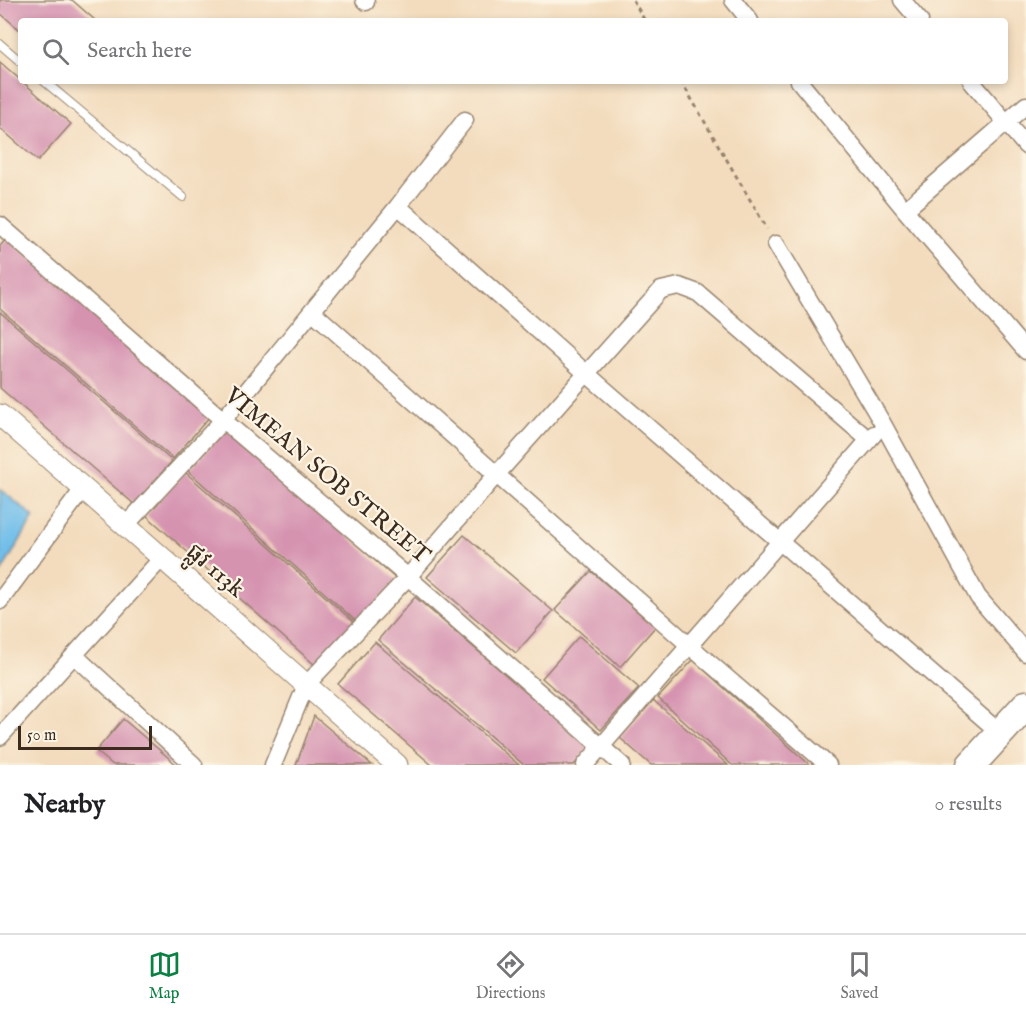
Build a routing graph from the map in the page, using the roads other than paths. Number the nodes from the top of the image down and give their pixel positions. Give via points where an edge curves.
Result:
1 (733, 0) edge
2 (902, 0) edge
3 (748, 18) edge
4 (917, 18) edge
5 (0, 44) edge
6 (18, 59) edge
7 (48, 84) edge
8 (801, 84) edge
9 (973, 84) edge
10 (1026, 105) edge
11 (465, 120) dead end
12 (1006, 123) junction
13 (1026, 146) edge
14 (183, 197) dead end
15 (398, 206) junction
16 (905, 210) junction
17 (0, 225) edge
18 (776, 244) road end
19 (313, 312) junction
20 (1026, 351) edge
21 (587, 374) junction
22 (0, 416) edge
23 (223, 420) junction
24 (883, 424) junction
25 (869, 440) junction
26 (497, 474) junction
27 (84, 489) junction
28 (125, 526) junction
29 (780, 542) junction
30 (162, 558) junction
31 (408, 577) junction
32 (0, 601) edge
33 (690, 646) junction
34 (1026, 652) edge
35 (74, 655) junction
36 (306, 685) junction
37 (1026, 705) edge
38 (999, 732) junction
39 (0, 737) edge
40 (601, 746) junction
41 (194, 765) edge
42 (273, 765) edge
43 (397, 765) edge
44 (585, 765) edge
45 (622, 765) edge
46 (828, 765) edge
47 (972, 765) edge

1 - 3 street
2 - 4 street
5 - 6 lane
7 - 14 lane
8 - 16 street
9 - 12 street
10 - 12 street
11 - 15 street
12 - 13 street
12 - 16 street
15 - 19 street
15 - 21 street
16 - 20 street
17 - 23 street, VIMEAN SOB STREET
18 - 24 street
19 - 23 street
19 - 26 street
21 - 25 street via 661,290 679,286 698,293
21 - 26 street
21 - 29 street
22 - 27 street, ផ្លូវ 113k
23 - 28 street
23 - 31 street, VIMEAN SOB STREET
24 - 25 street
24 - 34 street via 978,597
25 - 29 street
26 - 31 street
26 - 33 street
27 - 28 street, ផ្លូវ 113k
27 - 32 street
28 - 30 street, ផ្លូវ 113k
29 - 33 street
29 - 38 street
30 - 35 street
30 - 36 street, ផ្លូវ 113k
31 - 36 street
31 - 40 street, VIMEAN SOB STREET
33 - 40 street
33 - 46 street
35 - 39 street
35 - 41 street
36 - 42 street
36 - 43 street, ផ្លូវ 113k
37 - 38 highway
38 - 47 highway
40 - 44 street
40 - 45 street, VIMEAN SOB STREET

